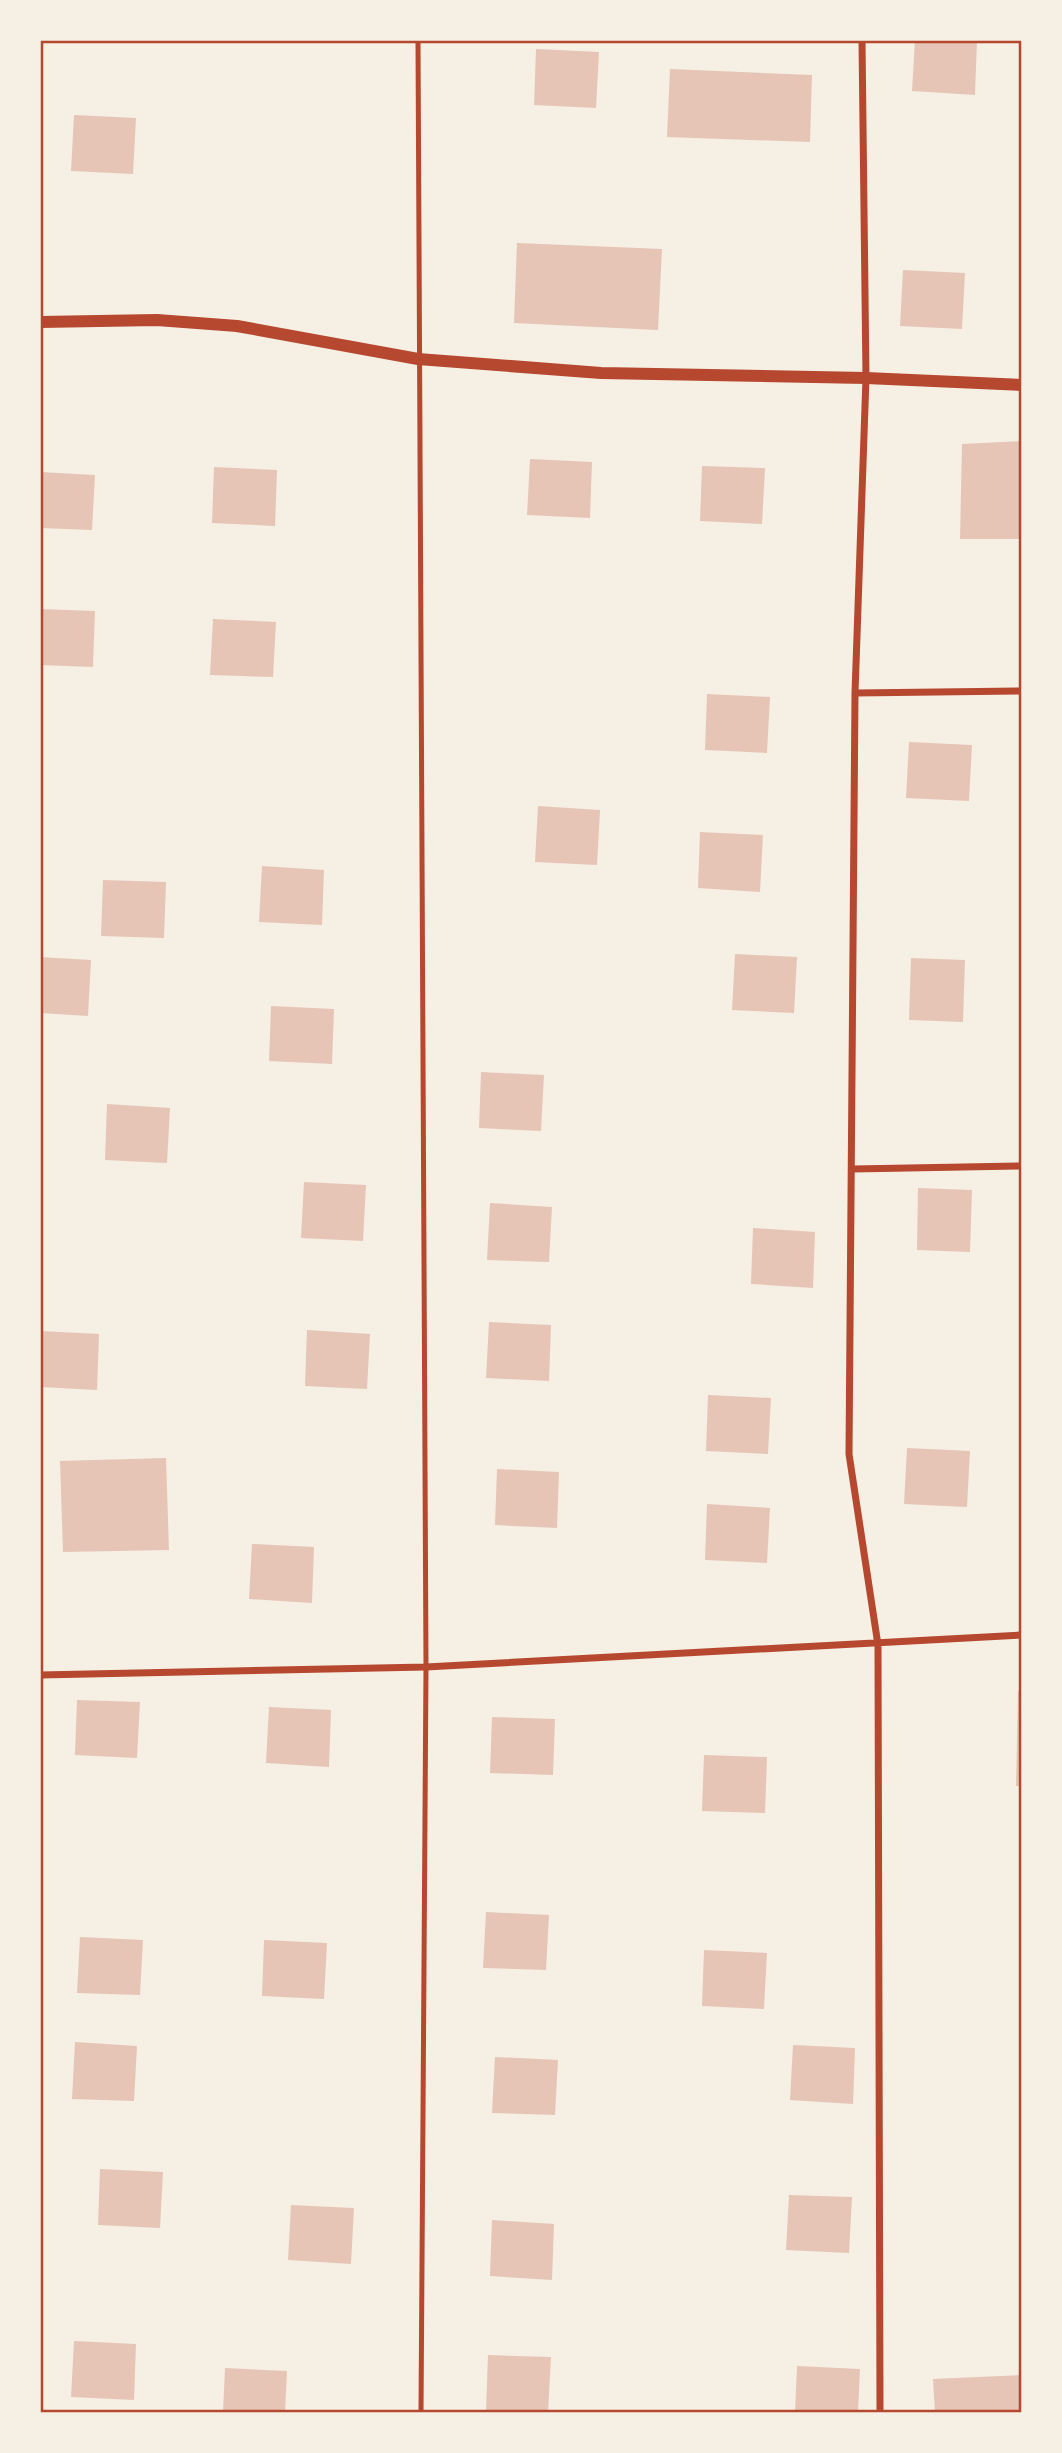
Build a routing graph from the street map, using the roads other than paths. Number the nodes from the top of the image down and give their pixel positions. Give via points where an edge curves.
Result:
1 (418, 40) edge
2 (862, 40) edge
3 (40, 322) edge
4 (418, 359) junction
5 (866, 378) junction
6 (1022, 385) edge
7 (1022, 691) edge
8 (855, 693) junction
9 (1022, 1166) edge
10 (853, 1169) junction
11 (1022, 1635) edge
12 (878, 1645) junction
13 (426, 1667) junction
14 (40, 1675) edge
15 (421, 2413) edge
16 (880, 2413) edge

1 - 4 lane
2 - 5 street
3 - 4 street via 157,320 237,326
4 - 5 street via 601,373
4 - 13 lane
5 - 6 street
5 - 8 street
7 - 8 street
8 - 10 street
9 - 10 street
10 - 12 street via 849,1454
11 - 12 street
12 - 13 street
12 - 16 street
13 - 14 street
13 - 15 lane

